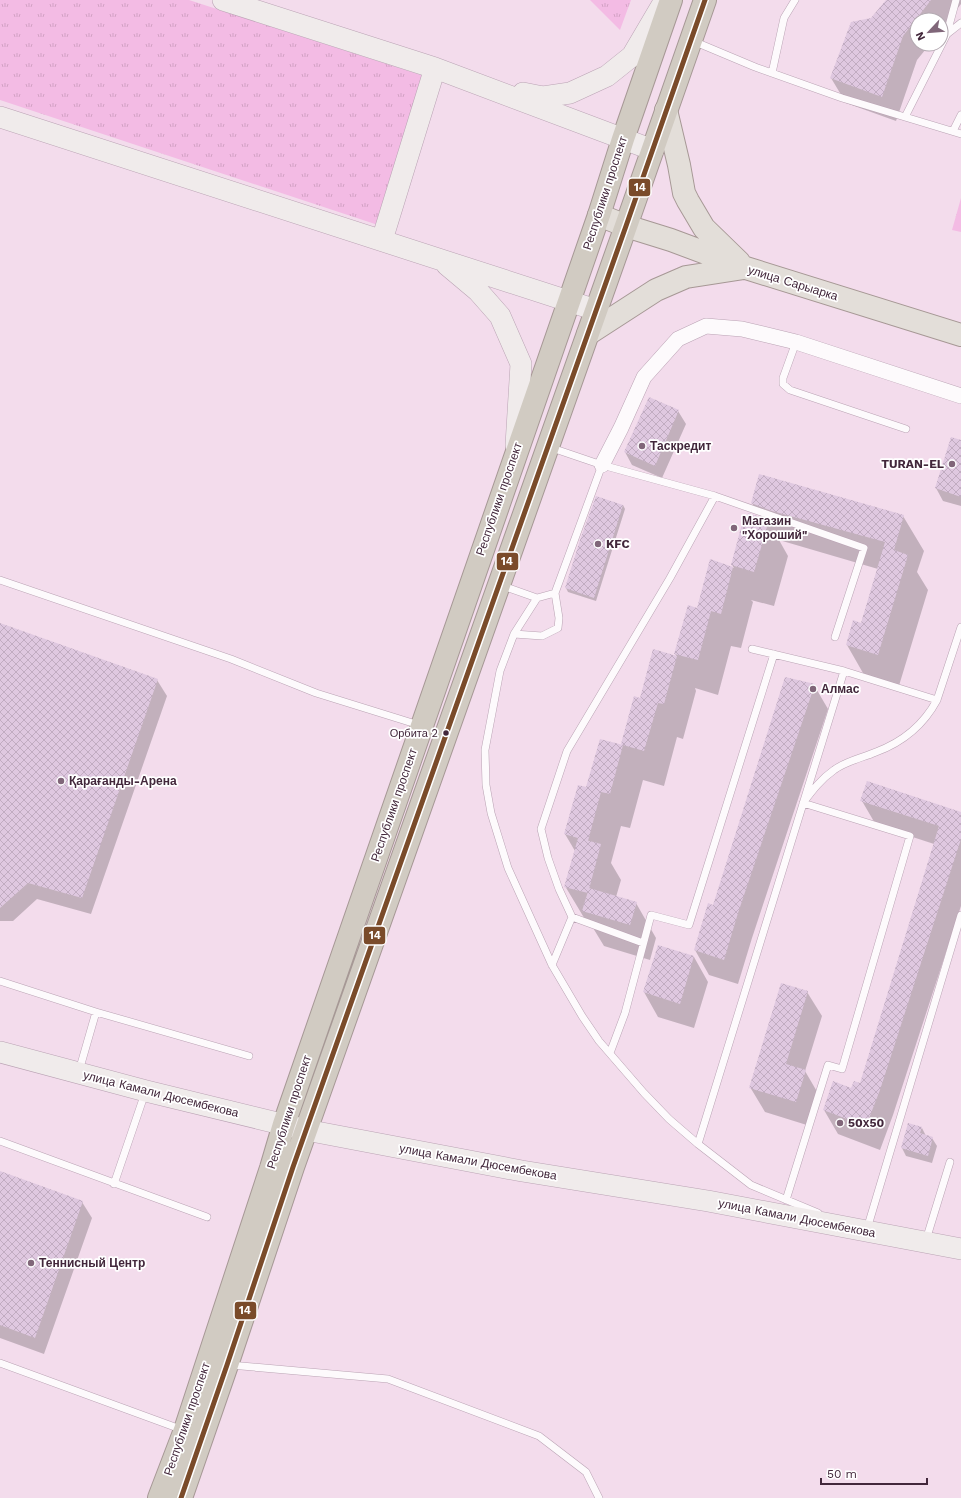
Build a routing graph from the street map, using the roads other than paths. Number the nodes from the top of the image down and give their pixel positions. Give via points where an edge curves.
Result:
1 (223, 0) edge
2 (665, 0) edge
3 (671, 0) edge
4 (705, 0) edge
5 (795, 0) edge
6 (956, 0) edge
7 (961, 24) edge
8 (949, 26) edge
9 (949, 33) edge
10 (691, 40) junction
11 (938, 52) edge
12 (435, 68) junction
13 (772, 73) junction
14 (456, 76) junction
15 (666, 110) junction
16 (961, 115) edge
17 (905, 117) junction
18 (0, 118) edge
19 (953, 131) junction
20 (961, 134) edge
21 (623, 139) junction
22 (653, 150) junction
23 (599, 215) junction
24 (626, 226) junction
25 (382, 240) junction
26 (441, 259) junction
27 (746, 268) junction
28 (569, 300) junction
29 (596, 310) junction
30 (588, 334) junction
31 (961, 335) edge
32 (796, 342) junction
33 (961, 396) edge
34 (906, 428) dead end
35 (548, 447) junction
36 (515, 453) junction
37 (602, 465) junction
38 (715, 496) junction
39 (0, 580) edge
40 (499, 585) junction
41 (555, 593) junction
42 (537, 598) junction
43 (961, 627) edge
44 (514, 634) junction
45 (835, 637) dead end
46 (752, 648) dead end
47 (774, 654) junction
48 (844, 670) junction
49 (937, 700) junction
50 (421, 726) junction
51 (803, 803) junction
52 (961, 915) edge
53 (572, 917) junction
54 (643, 944) junction
55 (552, 965) junction
56 (0, 981) edge
57 (96, 1012) junction
58 (0, 1052) edge
59 (610, 1053) junction
60 (249, 1056) dead end
61 (78, 1073) junction
62 (146, 1091) junction
63 (284, 1124) junction
64 (306, 1130) junction
65 (0, 1141) edge
66 (698, 1144) junction
67 (950, 1162) dead end
68 (114, 1184) junction
69 (786, 1200) junction
70 (207, 1217) dead end
71 (866, 1231) junction
72 (925, 1242) junction
73 (961, 1249) edge
74 (0, 1363) edge
75 (228, 1365) junction
76 (185, 1430) junction
77 (159, 1498) edge
78 (181, 1498) edge
79 (599, 1498) edge

1 - 12 main road
2 - 14 main road via 632,56 607,76 570,93 536,97
3 - 21 highway, Республики проспект
4 - 10 highway, Республики проспект
5 - 13 lane via 784,18
6 - 8 lane
7 - 9 lane
10 - 13 lane
10 - 15 highway, Республики проспект
11 - 17 lane
12 - 14 main road
12 - 25 main road
13 - 17 lane
14 - 21 main road
15 - 22 highway, Республики проспект
15 - 27 main road via 680,165 684,193 688,201 704,228
16 - 19 lane
17 - 19 lane
18 - 25 main road
19 - 20 lane
21 - 22 main road
21 - 23 highway, Республики проспект
22 - 24 highway, Республики проспект
23 - 24 main road, улица Сарыарка
23 - 28 highway, Республики проспект
24 - 27 main road, улица Сарыарка
24 - 29 highway, Республики проспект
25 - 26 main road
26 - 28 main road
26 - 36 main road via 478,291 500,316 521,364
27 - 30 main road via 686,277 656,290
27 - 31 main road, улица Сарыарка
28 - 29 main road
28 - 36 highway, Республики проспект
29 - 30 highway, Республики проспект
30 - 35 highway, Республики проспект
32 - 33 street
32 - 34 lane via 783,378 783,384 790,390
32 - 37 street via 742,329 706,326 678,340 644,377
35 - 37 lane
35 - 40 highway, Республики проспект
36 - 50 highway, Республики проспект
37 - 38 lane
37 - 41 lane
38 - 45 lane via 864,548
38 - 53 lane via 670,578 567,751 542,829 548,858
39 - 50 lane via 231,659 316,694
40 - 42 lane
40 - 64 highway, Республики проспект
41 - 42 lane
41 - 44 lane via 558,628 542,636
42 - 44 lane
43 - 49 lane
44 - 55 lane via 500,671 486,750 486,784 491,813 508,868
46 - 47 lane
47 - 48 lane
47 - 54 lane via 689,925 651,915
48 - 49 lane
48 - 51 lane
49 - 51 lane via 918,727 899,741 835,769 820,781
50 - 63 highway, Республики проспект
51 - 66 lane
51 - 69 lane via 910,836 842,1069 828,1065
52 - 71 lane
53 - 54 lane
53 - 55 lane
54 - 59 lane via 625,1013
55 - 59 lane via 582,1016
56 - 57 lane
57 - 60 lane
57 - 61 lane
58 - 61 main road, улица Камали Дюсембекова
59 - 66 lane via 669,1119
61 - 62 main road, улица Камали Дюсембекова
62 - 63 main road, улица Камали Дюсембекова
62 - 68 lane
63 - 64 main road, улица Камали Дюсембекова
63 - 76 highway, Республики проспект
64 - 71 main road, улица Камали Дюсембекова via 522,1171
64 - 75 highway, Республики проспект
65 - 68 lane
66 - 69 lane via 751,1185
67 - 72 lane
68 - 70 lane
69 - 71 lane
71 - 72 main road, улица Камали Дюсембекова
72 - 73 main road, улица Камали Дюсембекова
74 - 76 lane
75 - 78 highway, Республики проспект
75 - 79 lane via 388,1379 538,1436 586,1472
76 - 77 highway, Республики проспект

